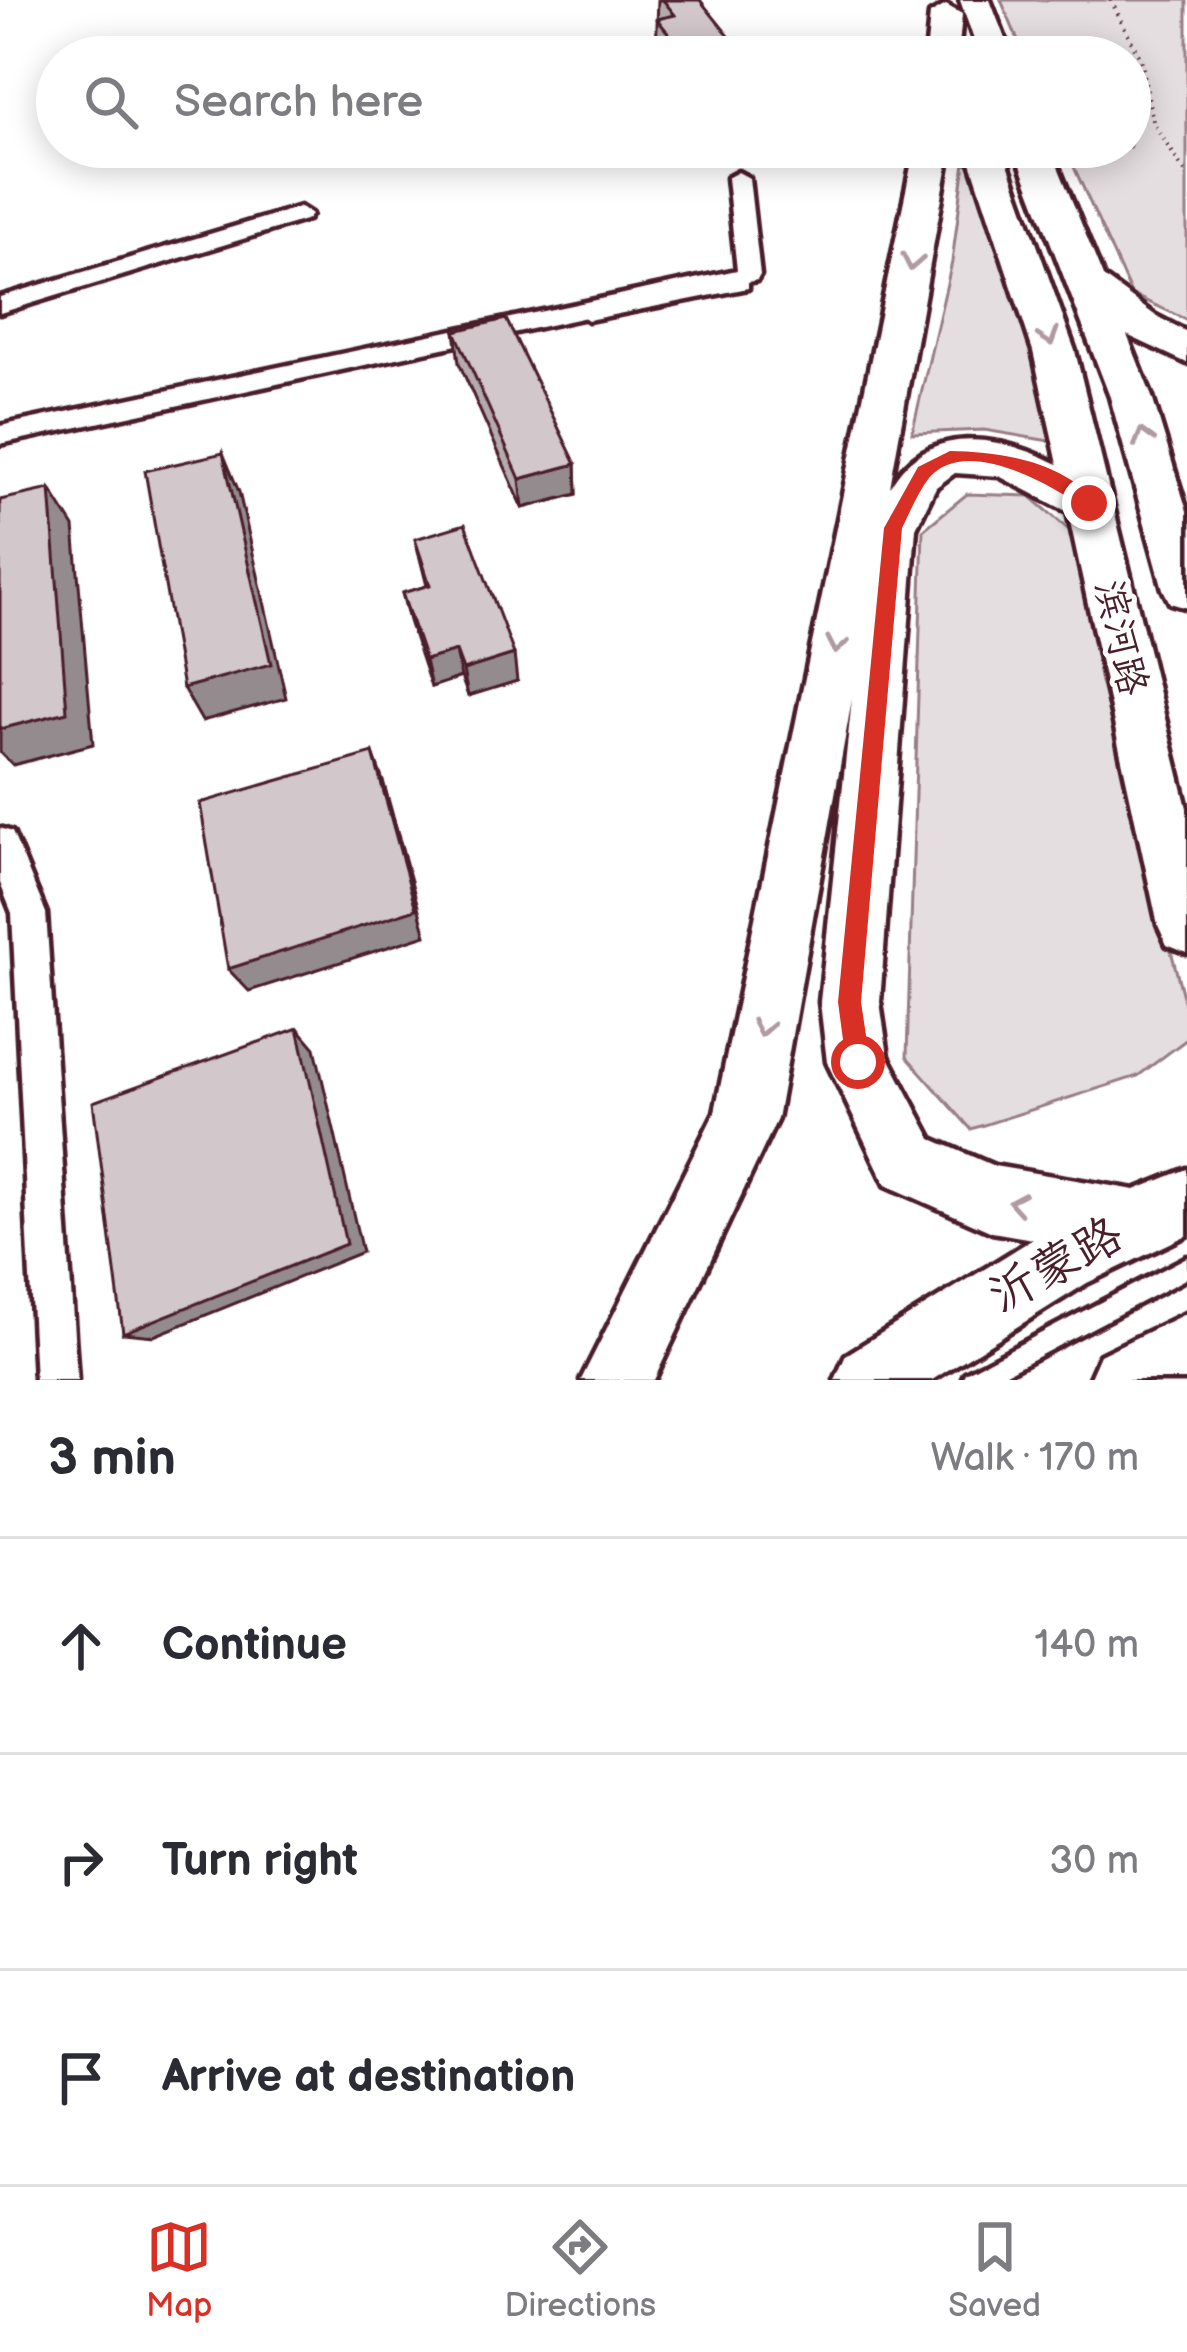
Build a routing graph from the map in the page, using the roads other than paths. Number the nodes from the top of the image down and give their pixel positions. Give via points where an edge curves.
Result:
1 (955, 5) edge
2 (947, 36) edge
3 (957, 36) edge
4 (979, 36) edge
5 (929, 168) edge
6 (991, 168) edge
7 (1041, 168) edge
8 (738, 178) dead end
9 (300, 214) dead end
10 (744, 285) dead end
11 (1089, 286) junction
12 (0, 305) edge
13 (1187, 350) edge
14 (0, 434) edge
15 (1089, 503) junction
16 (1176, 507) edge
17 (1187, 590) edge
18 (0, 843) edge
19 (0, 856) edge
20 (1187, 925) edge
21 (1160, 1213) edge
22 (1187, 1267) edge
23 (1187, 1348) edge
24 (45, 1380) edge
25 (56, 1380) edge
26 (617, 1380) edge
27 (871, 1380) edge
28 (972, 1380) edge
29 (1125, 1380) edge

1 - 2 main road
1 - 3 main road
1 - 4 main road
5 -> 26 main road via 745,1119
6 -> 15 main road, 滨河路 via 1054,351
7 - 11 main road, 滨河路
8 - 14 street via 748,275
9 - 12 street
10 - 14 lane
11 - 13 main road
16 -> 11 main road, 滨河路
15 - 20 main road, 滨河路
21 -> 15 main road via 992,1199 909,1162 858,1062 850,1002 893,528 924,471 950,457 1004,459
16 - 17 main road, 滨河路
18 - 25 street via 29,913
19 - 24 lane via 19,904
21 - 27 main road, 沂蒙路 via 958,1320
22 - 28 lane
23 - 29 main road

